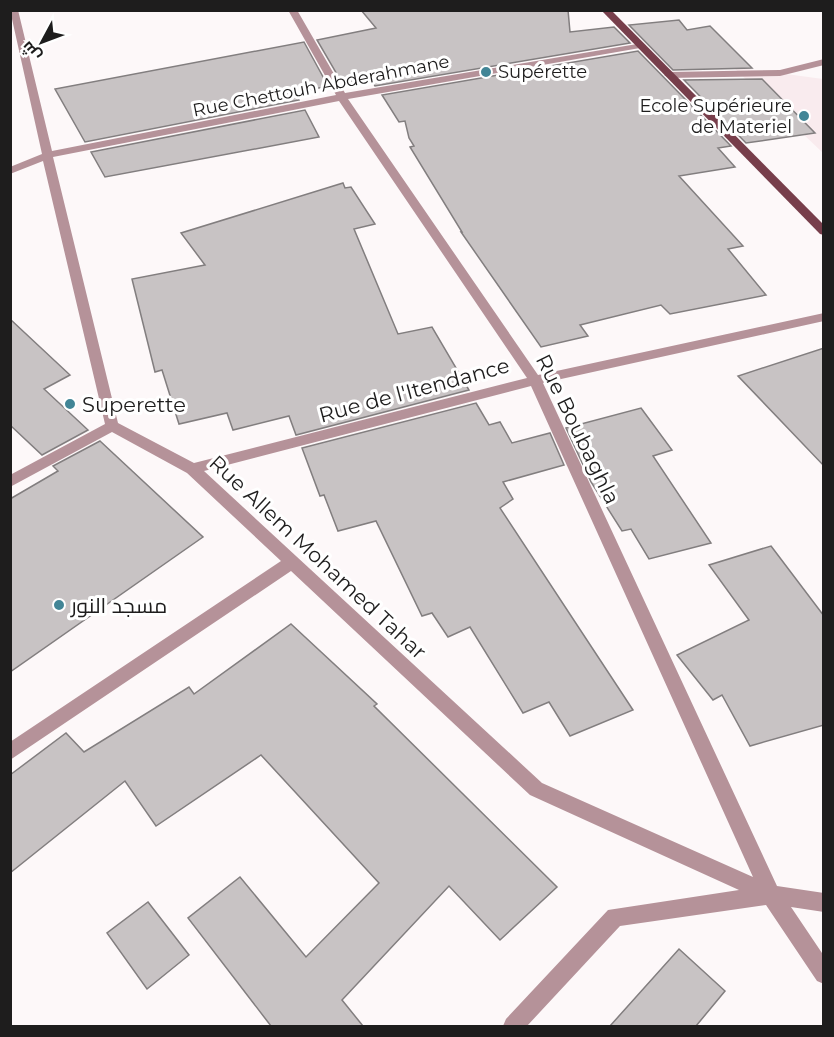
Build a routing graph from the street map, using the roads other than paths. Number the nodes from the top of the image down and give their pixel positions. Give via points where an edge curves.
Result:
1 (13, 10) edge
2 (292, 10) edge
3 (605, 10) edge
4 (640, 45) junction
5 (824, 62) edge
6 (669, 75) junction
7 (342, 98) junction
8 (48, 155) junction
9 (10, 171) edge
10 (824, 232) edge
11 (824, 317) edge
12 (535, 380) junction
13 (112, 426) junction
14 (192, 469) junction
15 (10, 482) edge
16 (292, 562) junction
17 (10, 752) edge
18 (771, 896) junction
19 (824, 903) edge
20 (824, 974) edge
21 (513, 1026) edge

1 - 8 street
2 - 7 street, Rue Boubaghla
3 - 4 main road
4 - 6 main road
4 - 7 street, Rue Chettouh Abderahmane
5 - 6 street via 780,74
6 - 10 main road
7 - 8 street, Rue Chettouh Abderahmane
7 - 12 street, Rue Boubaghla
8 - 9 street, Rue Chettouh Abderahmane
8 - 13 street
11 - 12 street, Rue de l'Itendance
12 - 14 street, Rue de l'Itendance
12 - 18 street, Rue Boubaghla
13 - 14 street, Rue Allem Mohamed Tahar
13 - 15 street
14 - 16 street, Rue Allem Mohamed Tahar
16 - 17 street
16 - 18 street, Rue Allem Mohamed Tahar via 536,789
18 - 19 street
18 - 20 street
18 - 21 street via 615,917

